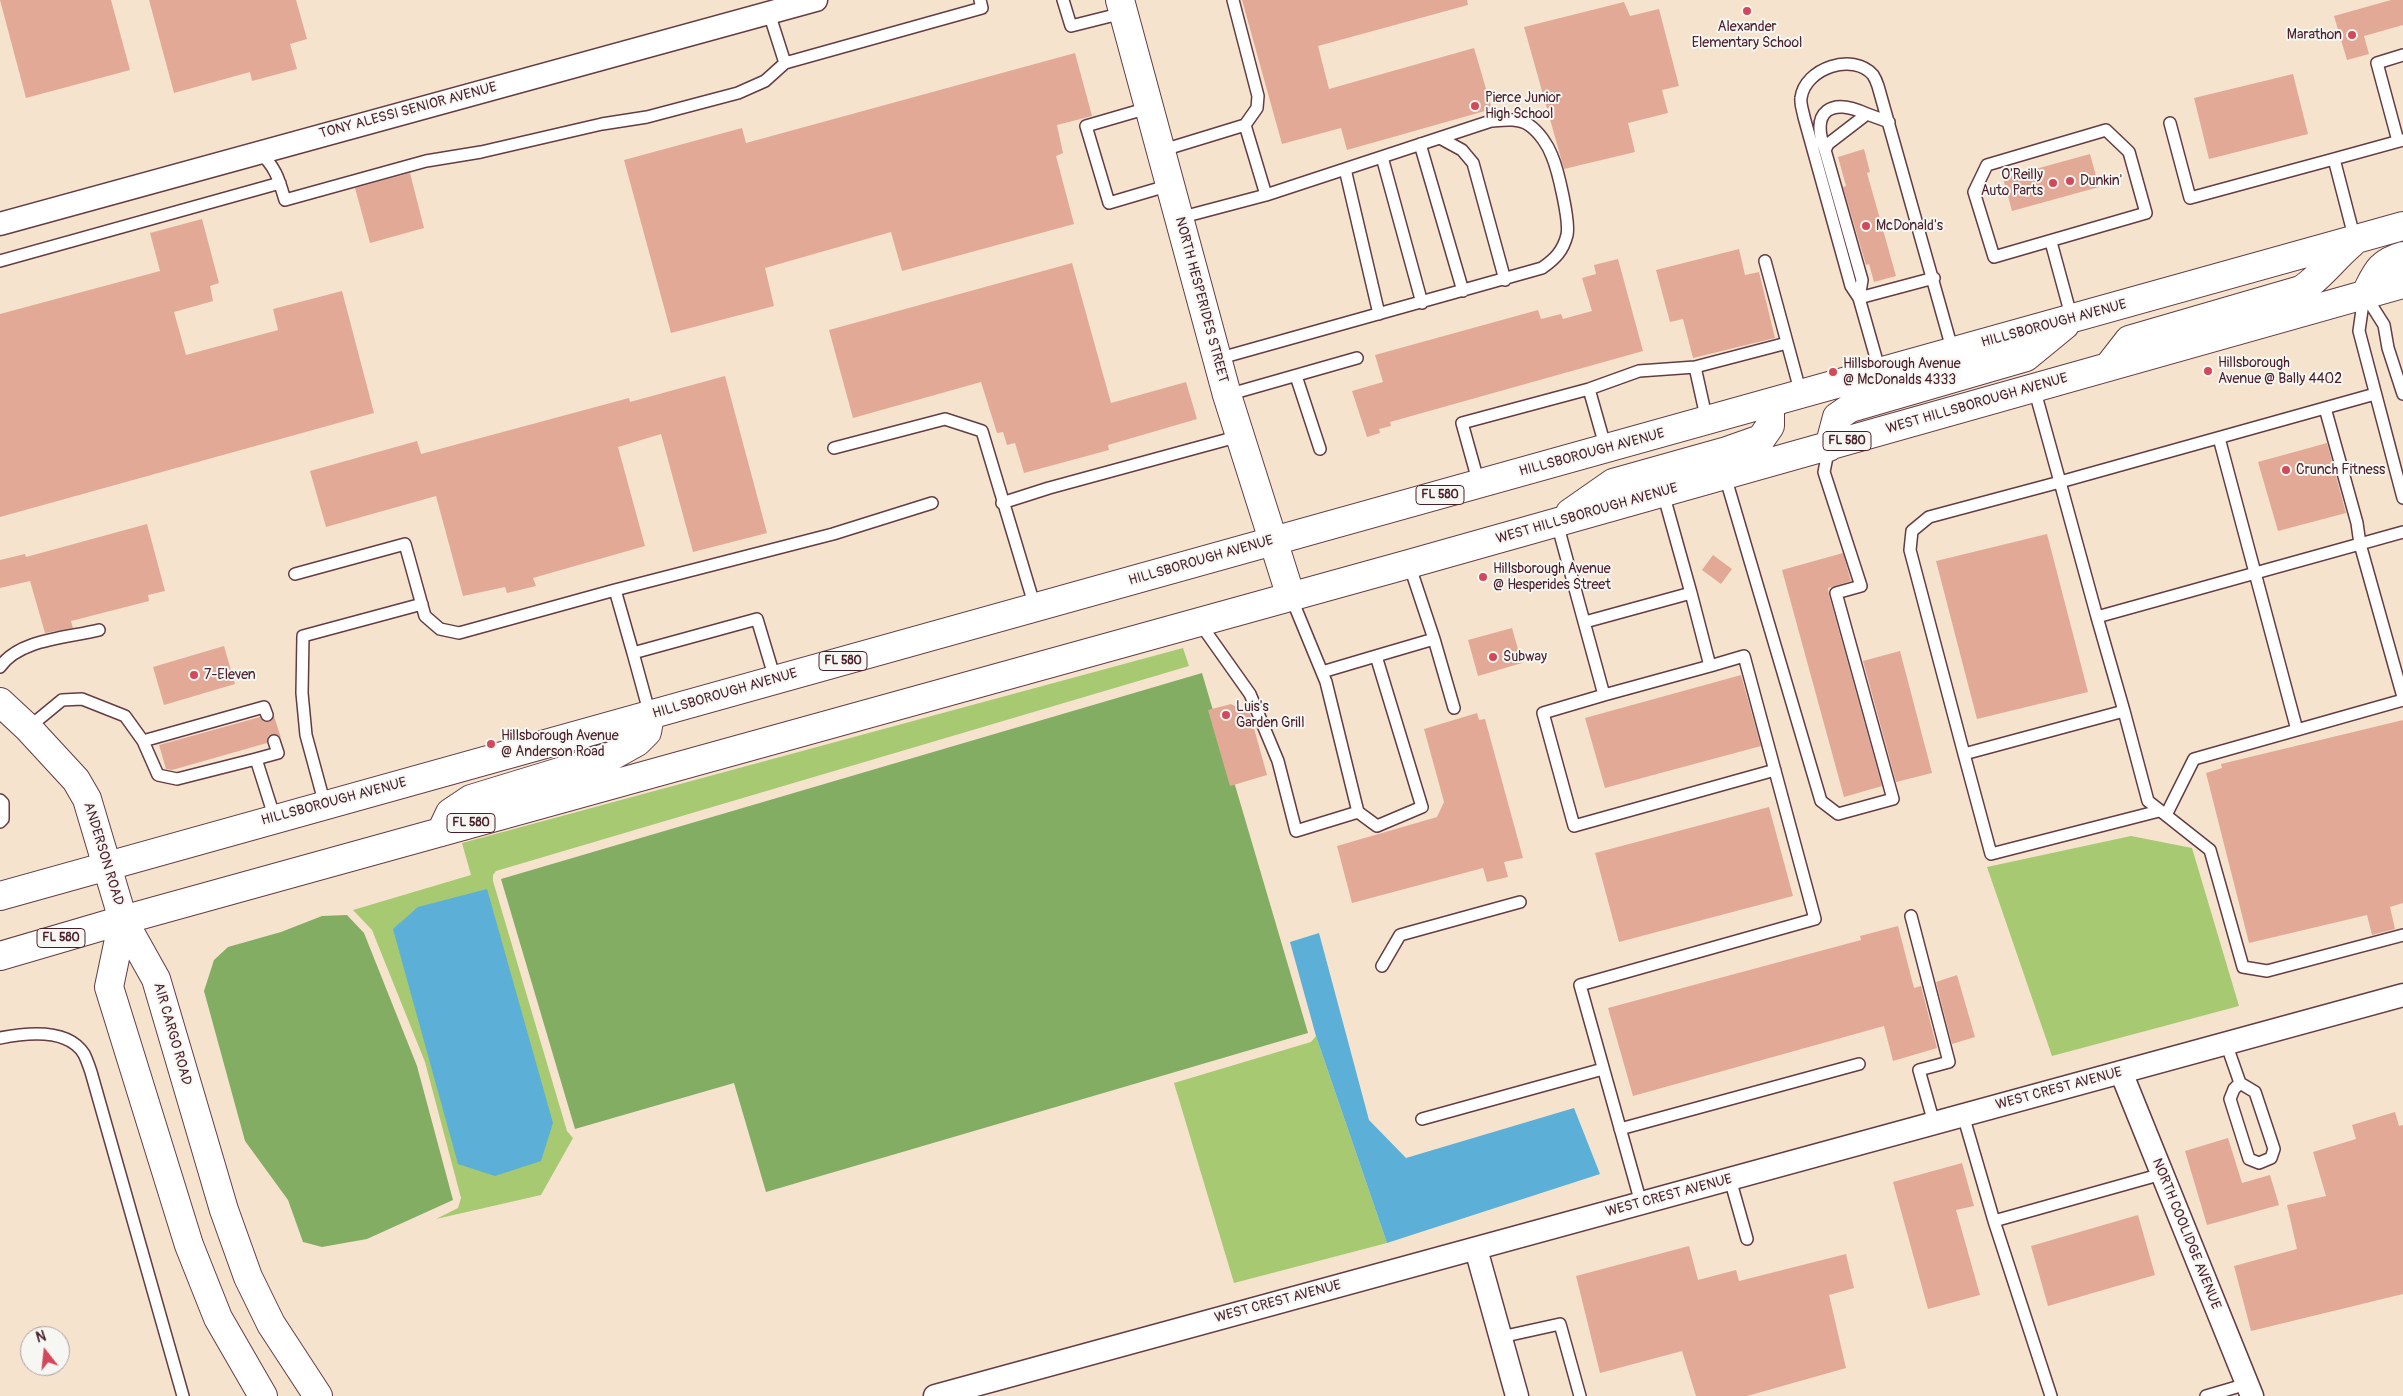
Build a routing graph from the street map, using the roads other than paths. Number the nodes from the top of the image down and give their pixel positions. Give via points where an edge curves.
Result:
1 (816, 0) edge
2 (980, 0) edge
3 (1063, 0) edge
4 (1233, 0) edge
5 (1121, 6) edge
6 (769, 13) junction
7 (2403, 55) edge
8 (785, 63) junction
9 (1148, 108) junction
10 (1867, 114) junction
11 (1890, 122) junction
12 (2170, 123) dead end
13 (1245, 125) junction
14 (1440, 138) junction
15 (2400, 140) edge
16 (1420, 144) junction
17 (1826, 150) junction
18 (1160, 151) junction
19 (259, 152) junction
20 (1382, 157) junction
21 (2334, 160) junction
22 (1345, 169) junction
23 (280, 183) junction
24 (1170, 185) junction
25 (1266, 195) junction
26 (1178, 218) junction
27 (0, 224) edge
28 (2403, 226) edge
29 (2355, 240) junction
30 (2051, 242) junction
31 (2403, 256) edge
32 (0, 261) edge
33 (1765, 261) dead end
34 (1934, 278) junction
35 (1505, 280) junction
36 (2403, 284) edge
37 (1463, 291) junction
38 (2365, 295) junction
39 (1859, 298) junction
40 (1422, 303) junction
41 (1379, 314) junction
42 (2072, 319) junction
43 (1787, 344) junction
44 (1954, 352) junction
45 (1357, 358) dead end
46 (1217, 359) junction
47 (1695, 366) junction
48 (2108, 367) junction
49 (1296, 376) junction
50 (1884, 385) junction
51 (2034, 388) junction
52 (2402, 388) edge
53 (1589, 389) junction
54 (1801, 394) junction
55 (2376, 394) junction
56 (1227, 395) junction
57 (1770, 403) junction
58 (2325, 408) junction
59 (1707, 421) junction
60 (1240, 436) junction
61 (2219, 438) junction
62 (1829, 447) junction
63 (834, 448) dead end
64 (1320, 449) dead end
65 (1606, 449) junction
66 (1725, 476) junction
67 (2060, 482) junction
68 (1478, 484) junction
69 (1663, 493) junction
70 (2403, 498) edge
71 (932, 503) dead end
72 (1002, 503) junction
73 (1557, 523) junction
74 (2403, 532) edge
75 (1274, 541) junction
76 (2360, 544) junction
77 (1409, 564) junction
78 (2253, 573) junction
79 (294, 574) dead end
80 (615, 590) junction
81 (1690, 593) junction
82 (1291, 597) junction
83 (422, 604) junction
84 (1035, 607) junction
85 (2097, 617) junction
86 (1199, 622) junction
87 (1585, 622) junction
88 (99, 630) dead end
89 (1434, 639) junction
90 (633, 653) junction
91 (1376, 656) junction
92 (1710, 666) junction
93 (0, 667) edge
94 (1322, 672) junction
95 (775, 680) junction
96 (1604, 695) junction
97 (2403, 699) edge
98 (0, 702) edge
99 (1454, 708) dead end
100 (2124, 711) junction
101 (267, 715) dead end
102 (650, 715) junction
103 (28, 728) junction
104 (2297, 730) junction
105 (143, 741) junction
106 (274, 741) dead end
107 (259, 746) dead end
108 (1964, 754) junction
109 (259, 758) junction
110 (1775, 770) junction
111 (0, 800) edge
112 (325, 805) junction
113 (1358, 812) junction
114 (2163, 813) junction
115 (276, 819) junction
116 (0, 822) edge
117 (441, 832) junction
118 (107, 866) junction
119 (0, 896) edge
120 (1520, 902) dead end
121 (1911, 916) dead end
122 (123, 920) junction
123 (2403, 935) edge
124 (0, 956) edge
125 (1382, 966) dead end
126 (2403, 995) edge
127 (0, 1038) edge
128 (2226, 1043) junction
129 (1859, 1064) dead end
130 (1604, 1068) junction
131 (2121, 1072) junction
132 (2240, 1083) junction
133 (1963, 1115) junction
134 (1422, 1119) dead end
135 (1934, 1123) junction
136 (1620, 1129) junction
137 (2162, 1174) junction
138 (1730, 1179) junction
139 (1641, 1203) junction
140 (1994, 1221) junction
141 (1747, 1238) dead end
142 (1476, 1248) junction
143 (1500, 1337) junction
144 (2249, 1390) edge
145 (183, 1396) edge
146 (263, 1396) edge
147 (318, 1396) edge
148 (934, 1396) edge
149 (1517, 1396) edge
150 (1580, 1396) edge
151 (2051, 1396) edge
152 (2206, 1396) edge

1 - 6 street, TONY ALESSI SENIOR AVENUE
2 - 8 lane via 982,8
3 - 5 lane via 1071,26
4 - 13 lane via 1258,96 1257,108
5 - 9 main road, NORTH HESPERIDES STREET
6 - 8 lane
6 - 19 street, TONY ALESSI SENIOR AVENUE
7 - 15 lane via 2376,63
8 - 23 lane via 765,81 738,94 647,117 426,162 285,200
9 - 18 main road, NORTH HESPERIDES STREET
9 - 24 lane via 1086,126 1109,203
10 - 11 lane
10 - 17 lane via 1828,144
10 - 17 lane via 1852,107 1839,106 1825,113 1819,133
11 - 34 lane
11 - 39 lane via 1873,74 1858,66 1840,65 1824,69 1810,78 1800,99 1851,286
12 - 21 lane via 2190,198
13 - 18 lane
13 - 25 lane
14 - 16 lane
14 - 35 lane via 1462,150 1473,163
14 - 35 lane via 1491,121 1513,120 1529,125 1553,156 1566,215 1567,233 1562,249 1542,268
15 - 21 lane
16 - 20 lane
16 - 37 lane
17 - 39 lane via 1862,280
18 - 24 main road, NORTH HESPERIDES STREET
19 - 23 lane via 271,163
19 - 27 street, TONY ALESSI SENIOR AVENUE
20 - 22 lane
20 - 40 lane
21 - 29 lane
22 - 25 lane
22 - 41 lane
23 - 32 lane
24 - 26 main road, NORTH HESPERIDES STREET
25 - 26 lane
26 - 46 main road, NORTH HESPERIDES STREET
28 - 29 main road, HILLSBOROUGH AVENUE / FL 580
29 - 42 main road, HILLSBOROUGH AVENUE / FL 580
29 - 48 main road via 2326,266 2317,280 2301,290 2129,340
30 - 30 lane via 2146,213 2129,152 2106,130 1987,165 1974,192 1994,257
30 - 42 lane
31 - 38 main road via 2388,260 2378,270
33 - 43 lane
34 - 39 lane
34 - 44 lane
35 - 37 lane
36 - 38 main road, WEST HILLSBOROUGH AVENUE / FL 580
37 - 40 lane
38 - 48 main road, WEST HILLSBOROUGH AVENUE / FL 580
38 - 52 lane via 2384,324 2388,348
38 - 55 lane via 2359,331
39 - 50 lane
40 - 41 lane
41 - 46 lane
42 - 44 main road, HILLSBOROUGH AVENUE / FL 580
42 - 50 main road via 2026,357
43 - 47 lane
43 - 54 lane
44 - 50 main road, HILLSBOROUGH AVENUE / FL 580
45 - 49 lane
46 - 56 main road, NORTH HESPERIDES STREET
47 - 53 lane via 1639,372
47 - 59 lane
48 - 51 main road, WEST HILLSBOROUGH AVENUE / FL 580
49 - 56 lane
49 - 64 lane
50 - 54 main road, HILLSBOROUGH AVENUE / FL 580
50 - 62 main road via 1837,417
51 - 62 main road, WEST HILLSBOROUGH AVENUE / FL 580
51 - 67 lane
53 - 65 lane
53 - 68 lane via 1462,424
54 - 57 main road, HILLSBOROUGH AVENUE / FL 580
55 - 58 lane
55 - 70 lane
56 - 60 main road, NORTH HESPERIDES STREET
57 - 59 main road, HILLSBOROUGH AVENUE / FL 580
57 - 73 main road via 1770,426 1761,439 1613,483
58 - 61 lane
58 - 76 lane
59 - 65 main road, HILLSBOROUGH AVENUE / FL 580
60 - 72 lane
60 - 75 main road, NORTH HESPERIDES STREET
61 - 67 lane
61 - 78 lane
62 - 66 main road, WEST HILLSBOROUGH AVENUE / FL 580
62 - 66 lane via 1824,472 1861,586 1836,593 1893,799 1838,814 1821,801
63 - 72 lane via 945,419 982,431
65 - 68 main road, HILLSBOROUGH AVENUE / FL 580
66 - 69 main road, WEST HILLSBOROUGH AVENUE / FL 580
67 - 85 lane
67 - 108 lane via 1929,517 1912,530 1910,550
68 - 75 main road, HILLSBOROUGH AVENUE / FL 580
69 - 73 main road, WEST HILLSBOROUGH AVENUE / FL 580
69 - 81 lane
71 - 80 lane via 833,534
72 - 84 lane
73 - 77 main road, WEST HILLSBOROUGH AVENUE / FL 580
73 - 87 lane
74 - 76 lane
75 - 82 main road, NORTH HESPERIDES STREET
75 - 84 main road, HILLSBOROUGH AVENUE / FL 580
76 - 78 lane
76 - 97 lane
77 - 82 main road, WEST HILLSBOROUGH AVENUE / FL 580
77 - 89 lane
78 - 85 lane
78 - 104 lane
79 - 83 lane via 405,544
80 - 83 lane via 459,633 440,629 426,616
80 - 90 lane
81 - 87 lane
81 - 92 lane
82 - 86 main road, FL 580
82 - 94 lane
83 - 112 lane via 303,636 302,693 306,735
84 - 95 main road, HILLSBOROUGH AVENUE / FL 580
85 - 100 lane
86 - 113 lane via 1250,694 1278,761 1296,831
86 - 117 main road, FL 580
87 - 96 lane
88 - 93 lane via 15,651
89 - 91 lane
89 - 99 lane
90 - 95 lane via 757,619
90 - 102 lane
91 - 94 lane
91 - 113 lane via 1422,806 1377,826
92 - 96 lane
92 - 110 lane via 1744,656
94 - 113 lane
95 - 102 main road, HILLSBOROUGH AVENUE / FL 580
96 - 110 lane via 1543,713 1574,826
97 - 104 lane
98 - 103 main road, ANDERSON ROAD
100 - 108 lane
100 - 114 lane via 2148,801
101 - 105 lane via 264,707 230,721
102 - 112 main road, HILLSBOROUGH AVENUE / FL 580
102 - 117 main road via 647,732 627,749 471,799 450,813
103 - 105 lane via 62,700 82,699 125,716
103 - 118 main road, ANDERSON ROAD via 76,780 87,799
104 - 114 lane via 2194,758
105 - 109 lane via 158,775 177,779 192,770 240,757
106 - 109 lane via 278,753
107 - 109 lane
108 - 114 lane via 1991,854
109 - 115 lane
110 - 130 lane via 1815,919 1580,985
111 - 116 lane via 3,803
112 - 115 main road, HILLSBOROUGH AVENUE / FL 580
114 - 123 lane via 2210,850 2243,967 2267,971
115 - 118 main road, HILLSBOROUGH AVENUE / FL 580
117 - 122 main road, FL 580
118 - 119 main road, HILLSBOROUGH AVENUE / FL 580
118 - 122 main road, ANDERSON ROAD
120 - 125 lane via 1400,935
121 - 135 lane via 1949,1062 1920,1070
122 - 124 main road, FL 580
122 - 146 main road via 109,987 189,1245 218,1318
122 - 147 main road, AIR CARGO ROAD via 156,979 224,1210 248,1277 271,1324
126 - 128 street, WEST CREST AVENUE
127 - 145 lane via 21,1034 58,1037 83,1053 92,1072
128 - 131 street, WEST CREST AVENUE
128 - 132 lane
129 - 136 lane
130 - 134 lane
130 - 136 lane
131 - 133 street, WEST CREST AVENUE
131 - 137 street, NORTH COOLIDGE AVENUE
132 - 132 lane via 2230,1099 2249,1159 2259,1163 2272,1158 2274,1149 2255,1092
133 - 135 street, WEST CREST AVENUE
133 - 140 lane
135 - 138 street, WEST CREST AVENUE
136 - 139 lane
137 - 140 lane
137 - 144 street, NORTH COOLIDGE AVENUE
138 - 139 street, WEST CREST AVENUE
138 - 141 lane
139 - 142 street, WEST CREST AVENUE
140 - 151 lane
142 - 143 street
142 - 148 street, WEST CREST AVENUE
143 - 149 street
143 - 150 lane via 1560,1324
144 - 152 lane

